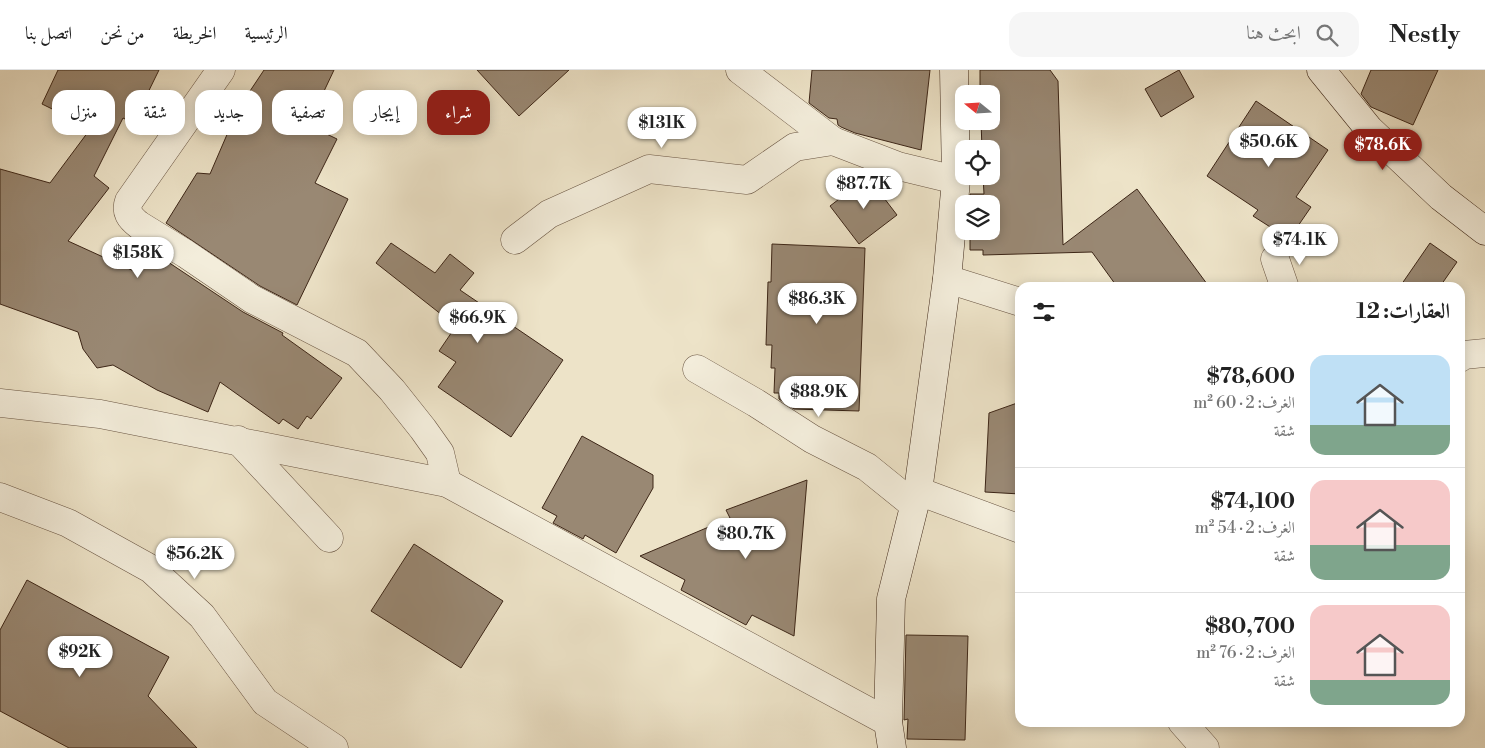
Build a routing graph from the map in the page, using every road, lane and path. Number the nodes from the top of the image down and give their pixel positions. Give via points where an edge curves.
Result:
1 (221, 70) edge
2 (740, 70) edge
3 (954, 70) edge
4 (1321, 70) edge
5 (955, 140) edge
6 (833, 141) junction
7 (955, 180) edge
8 (956, 185) edge
9 (1485, 231) edge
10 (515, 240) dead end
11 (1275, 259) dead end
12 (947, 279) junction
13 (1283, 282) edge
14 (1015, 300) edge
15 (697, 369) dead end
16 (0, 402) edge
17 (238, 440) junction
18 (447, 483) junction
19 (0, 497) edge
20 (916, 498) junction
21 (1015, 527) edge
22 (329, 538) dead end
23 (1186, 727) edge
24 (890, 735) edge
25 (334, 748) edge
26 (1205, 748) edge

1 - 18 street via 129,201 128,214 139,225 252,299 357,353 392,390 440,453
2 - 6 street
3 - 5 street
4 - 9 street via 1369,129 1441,197
6 - 7 street via 898,166
6 - 10 street via 795,147 747,180 649,169 549,214
8 - 12 street
11 - 13 street
12 - 14 street
12 - 20 street
15 - 20 street
16 - 17 street via 100,414
17 - 18 street
17 - 22 street
18 - 24 street
19 - 25 street via 68,523 151,570 202,616 265,702
20 - 21 street
20 - 24 street via 891,599
23 - 26 street

